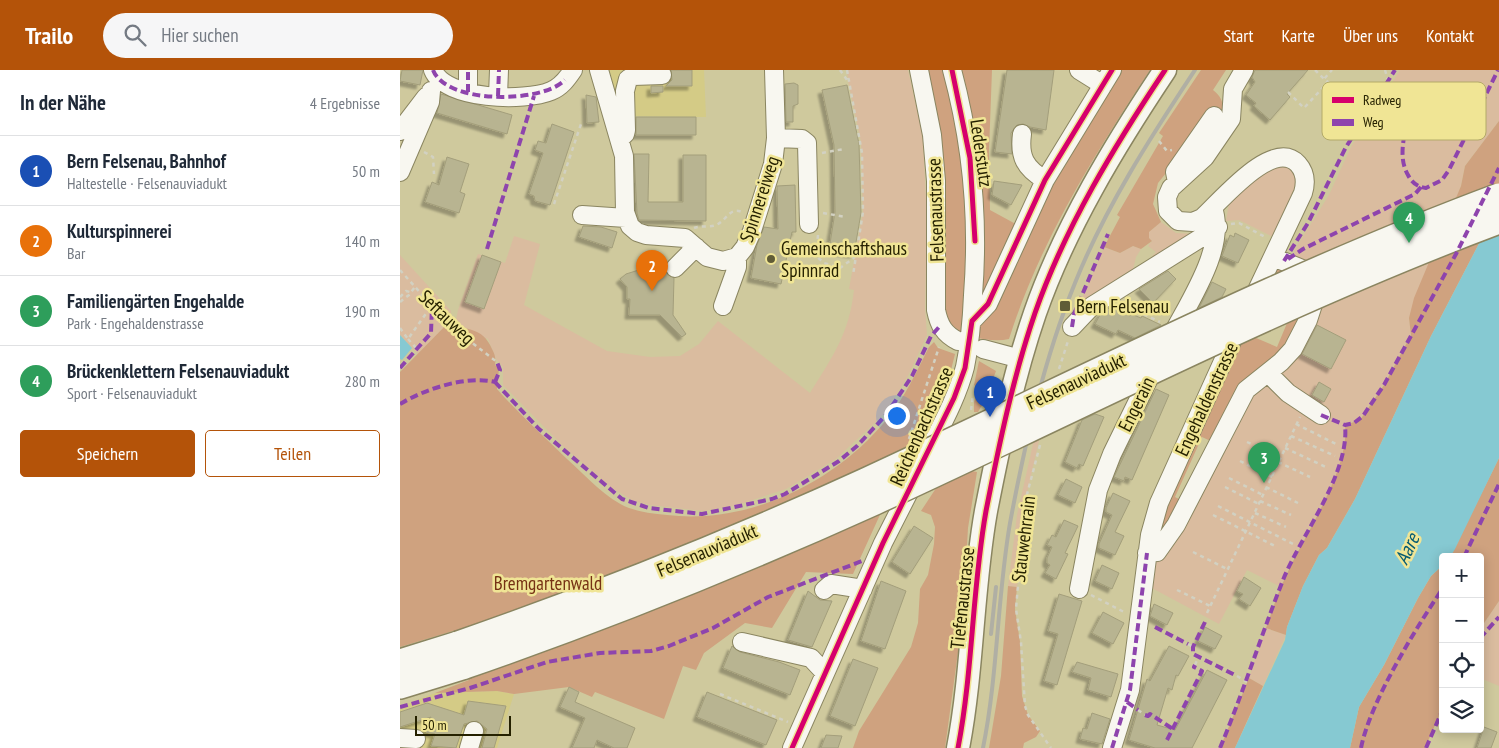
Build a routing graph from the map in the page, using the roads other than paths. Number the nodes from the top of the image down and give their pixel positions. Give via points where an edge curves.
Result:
1 (468, 70) edge
2 (499, 70) edge
3 (573, 70) edge
4 (599, 70) edge
5 (774, 70) edge
6 (919, 70) edge
7 (952, 70) edge
8 (1079, 70) edge
9 (1112, 70) edge
10 (1165, 70) edge
11 (1244, 70) edge
12 (662, 75) dead end
13 (435, 80) edge
14 (1103, 85) junction
15 (468, 92) junction
16 (498, 96) junction
17 (1214, 116) dead end
18 (400, 131) edge
19 (1022, 134) dead end
20 (776, 138) junction
21 (620, 139) junction
22 (400, 172) edge
23 (1045, 180) junction
24 (1177, 182) junction
25 (1499, 196) edge
26 (1214, 208) junction
27 (582, 215) dead end
28 (626, 218) junction
29 (818, 221) road end
30 (1499, 221) edge
31 (1218, 227) junction
32 (696, 247) junction
33 (1276, 250) junction
34 (737, 257) junction
35 (675, 268) dead end
36 (723, 306) dead end
37 (972, 321) junction
38 (1072, 328) road end
39 (949, 342) road end
40 (983, 349) dead end
41 (1020, 359) junction
42 (1268, 373) junction
43 (1321, 415) dead end
44 (1147, 553) junction
45 (863, 589) junction
46 (1079, 589) dead end
47 (824, 590) dead end
48 (742, 642) dead end
49 (461, 655) junction
50 (400, 662) edge
51 (825, 673) junction
52 (400, 686) edge
53 (474, 731) dead end
54 (469, 748) edge
55 (792, 748) edge
56 (958, 748) edge
57 (1112, 748) edge

1 - 15 street
2 - 16 street
3 - 16 street via 560,85 546,93
4 - 21 street
5 - 20 street, Spinnereiweg
6 - 39 street, Felsenaustrasse via 932,135 936,182 936,310 941,328 951,338
7 - 37 street, Lederstutz via 970,158 975,217
8 - 14 street
9 - 14 street
10 - 41 main road, Tiefenaustrasse via 1072,229 1041,296
11 - 24 street via 1234,89 1231,119 1205,157
12 - 21 street via 628,79 626,134
13 - 15 street
13 - 18 street
13 - 22 street via 430,102
14 - 23 street
15 - 16 street
17 - 24 street via 1175,172
19 - 23 street via 1022,158 1029,170
20 - 29 street via 805,141
20 - 34 street, Spinnereiweg via 773,164 752,231
21 - 28 street via 624,156
23 - 37 street via 988,304
24 - 26 street via 1166,202 1174,218 1193,222
25 - 49 highway, Felsenauviadukt, bridge via 1258,296 873,478
26 - 31 street, Engerain
26 - 33 street, Engehaldenstrasse via 1266,161 1275,157 1295,161 1301,167 1305,184
27 - 28 street
28 - 32 street, Spinnereiweg via 641,234 681,237
30 - 49 highway, Felsenauviadukt, bridge via 1268,317 730,566 625,609
31 - 38 street via 1107,296 1087,310
31 - 46 street, Engerain via 1205,269 1140,393 1106,468 1093,509
32 - 34 street, Spinnereiweg via 707,257 718,261
32 - 35 street
33 - 42 street via 1316,279 1318,289 1300,338
33 - 44 street, Engehaldenstrasse via 1175,464 1159,503
34 - 36 street via 737,268
37 - 45 street, Reichenbachstrasse via 965,368 954,398
40 - 41 street
41 - 56 main road, Tiefenaustrasse via 986,511
42 - 43 street via 1288,393
42 - 44 street via 1246,390 1237,404 1165,543 1156,552
44 - 57 street, Engehaldenstrasse via 1130,690
45 - 47 street via 831,584
45 - 51 street, Reichenbachstrasse
48 - 51 street via 811,658
49 - 50 highway
49 - 52 highway
51 - 55 street, Reichenbachstrasse
53 - 54 street

